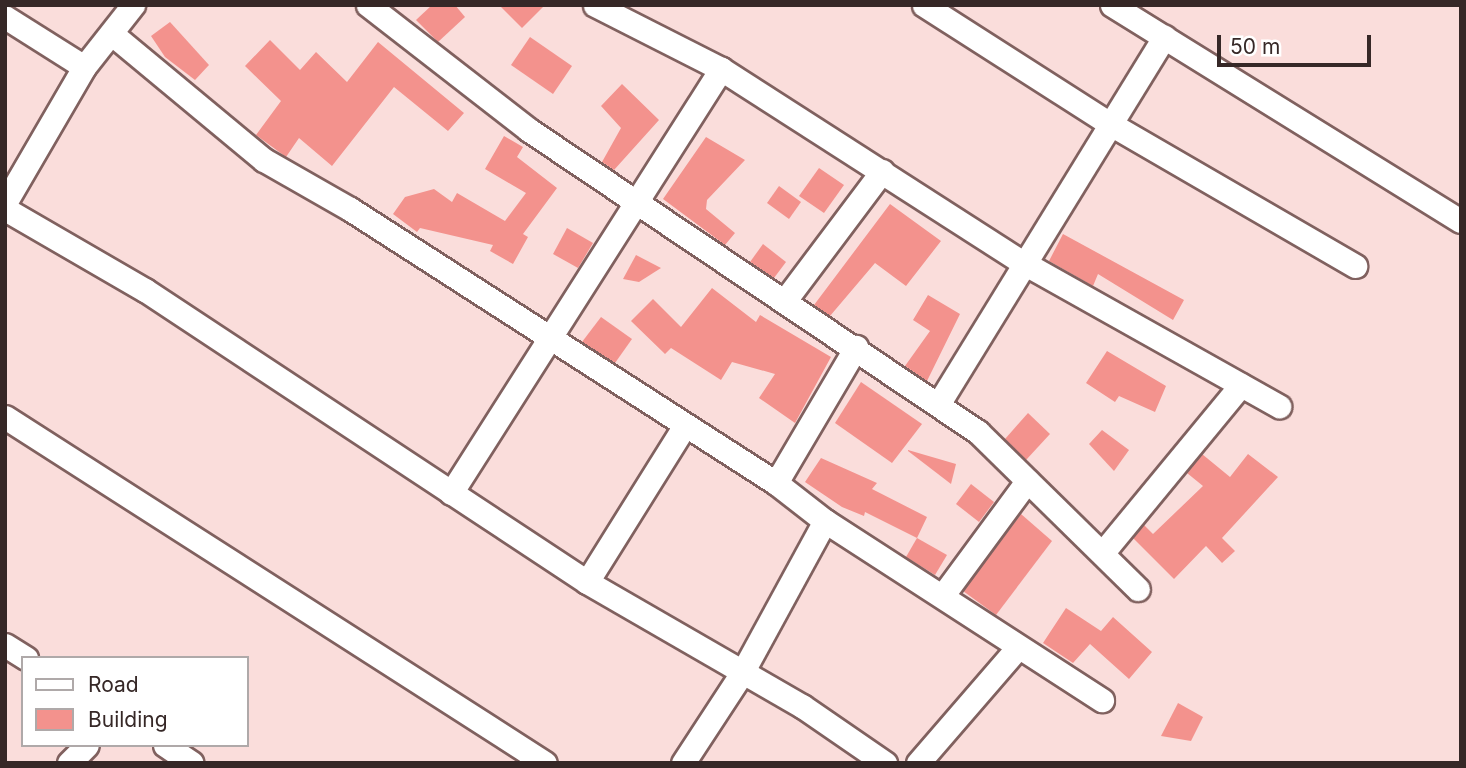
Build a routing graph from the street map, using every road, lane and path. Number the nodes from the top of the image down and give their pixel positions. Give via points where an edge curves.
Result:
1 (132, 5) edge
2 (368, 5) edge
3 (595, 5) edge
4 (923, 5) edge
5 (1112, 5) edge
6 (630, 14) edge
7 (5, 17) edge
8 (112, 34) junction
9 (1164, 37) junction
10 (84, 67) junction
11 (721, 69) junction
12 (1107, 121) junction
13 (882, 171) junction
14 (638, 202) junction
15 (5, 203) edge
16 (5, 209) edge
17 (1461, 221) edge
18 (1022, 262) junction
19 (1355, 266) dead end
20 (786, 299) junction
21 (550, 339) junction
22 (856, 347) junction
23 (1241, 385) junction
24 (939, 403) junction
25 (1279, 406) dead end
26 (5, 417) edge
27 (684, 427) junction
28 (1027, 481) junction
29 (776, 483) junction
30 (451, 492) junction
31 (825, 521) junction
32 (1104, 551) junction
33 (587, 582) junction
34 (1139, 589) dead end
35 (943, 596) junction
36 (5, 645) edge
37 (1018, 647) junction
38 (23, 656) edge
39 (742, 673) junction
40 (1102, 700) dead end
41 (85, 747) edge
42 (168, 747) edge
43 (69, 763) edge
44 (192, 763) edge
45 (545, 763) edge
46 (683, 763) edge
47 (885, 763) edge
48 (918, 763) edge

1 - 8 street
2 - 14 street via 529,130
3 - 6 street
4 - 12 street
5 - 9 street
6 - 11 street
7 - 10 street
8 - 10 street
8 - 21 street via 264,160
9 - 12 street
9 - 17 street
10 - 15 street
11 - 13 street
11 - 14 street
12 - 18 street
12 - 19 street
13 - 18 street
13 - 20 street
14 - 20 street
14 - 21 street
16 - 30 street via 145,290
18 - 23 street
18 - 24 street
20 - 22 street
21 - 27 street
21 - 30 street
22 - 24 street
22 - 29 street
23 - 25 street
23 - 32 street
24 - 28 street via 978,432
26 - 45 street
27 - 29 street
27 - 33 street
28 - 32 street
28 - 35 street
29 - 31 street
30 - 33 street
31 - 35 street
31 - 39 street
32 - 34 street
33 - 39 street
35 - 37 street
36 - 38 street
37 - 40 street
37 - 48 street
39 - 46 street
39 - 47 street via 802,706
41 - 43 street
42 - 44 street

